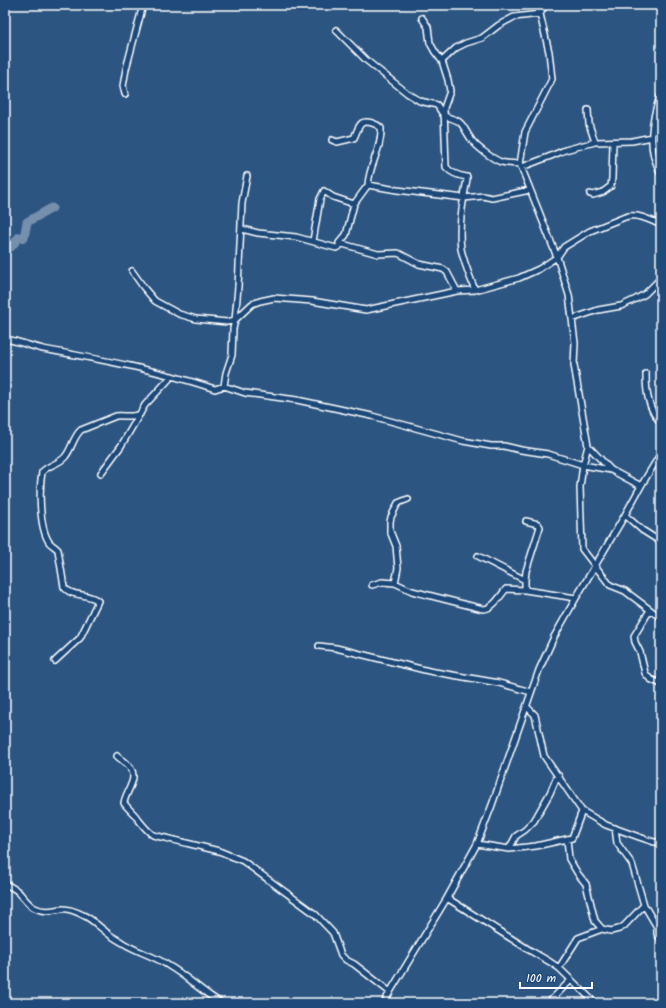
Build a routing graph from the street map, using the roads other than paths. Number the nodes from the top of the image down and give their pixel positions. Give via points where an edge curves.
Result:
1 (143, 5) edge
2 (534, 5) edge
3 (545, 5) edge
4 (540, 14) junction
5 (422, 18) dead end
6 (336, 30) dead end
7 (442, 61) junction
8 (125, 94) dead end
9 (661, 95) edge
10 (588, 110) dead end
11 (444, 116) junction
12 (652, 137) junction
13 (332, 140) dead end
14 (595, 142) junction
15 (613, 142) junction
16 (521, 165) junction
17 (661, 175) edge
18 (248, 176) dead end
19 (368, 185) junction
20 (530, 190) junction
21 (590, 194) dead end
22 (464, 198) junction
23 (354, 204) junction
24 (661, 225) edge
25 (242, 229) junction
26 (313, 241) junction
27 (339, 243) junction
28 (557, 257) junction
29 (132, 271) dead end
30 (661, 278) edge
31 (474, 290) junction
32 (457, 291) junction
33 (572, 319) junction
34 (235, 320) junction
35 (5, 339) edge
36 (646, 374) dead end
37 (172, 376) junction
38 (224, 386) junction
39 (140, 414) junction
40 (661, 422) edge
41 (588, 446) junction
42 (661, 453) edge
43 (583, 465) junction
44 (611, 470) junction
45 (101, 473) dead end
46 (641, 486) junction
47 (408, 499) dead end
48 (625, 516) junction
49 (526, 521) dead end
50 (661, 542) edge
51 (478, 556) dead end
52 (595, 567) junction
53 (525, 580) junction
54 (394, 583) junction
55 (372, 586) dead end
56 (525, 590) junction
57 (576, 598) junction
58 (650, 610) junction
59 (661, 618) edge
60 (319, 646) dead end
61 (55, 661) dead end
62 (661, 684) edge
63 (532, 692) junction
64 (527, 707) junction
65 (117, 756) dead end
66 (559, 776) junction
67 (582, 811) junction
68 (615, 828) junction
69 (567, 839) junction
70 (661, 842) edge
71 (476, 844) junction
72 (509, 849) junction
73 (5, 884) edge
74 (447, 898) junction
75 (644, 905) junction
76 (602, 929) junction
77 (659, 937) dead end
78 (559, 968) junction
79 (571, 980) junction
80 (390, 992) junction
81 (221, 1003) edge
82 (384, 1003) edge
83 (548, 1003) edge
84 (595, 1003) edge

1 - 8 street via 126,69 123,86
2 - 4 street
3 - 4 street
4 - 7 street via 514,17 482,38 456,48
4 - 16 street via 552,79 526,132
5 - 7 street via 428,27 430,43
6 - 11 street via 366,60 420,101 437,105
7 - 11 street via 450,91
9 - 12 street
10 - 14 street via 589,124
11 - 16 street via 462,123 472,141 495,159
11 - 22 street via 446,164 449,171 467,177
12 - 15 street
12 - 17 street via 654,156
13 - 19 street via 337,142 354,138 364,122 374,123 381,128 379,149 369,174
14 - 15 street
14 - 16 street
15 - 21 street via 611,186 604,192
16 - 20 street
18 - 25 street via 242,203
19 - 22 street
19 - 23 street
20 - 22 street via 492,198
20 - 28 street
22 - 31 street via 460,221 462,250
23 - 26 street via 333,198 324,191 320,199
23 - 27 street via 346,235
24 - 28 street via 638,216 630,216 590,231 564,247
25 - 26 street
25 - 34 street
26 - 27 street via 336,248 339,247
27 - 32 street via 378,254 398,253 419,264 443,269
28 - 31 street via 519,278
28 - 33 street via 568,290
29 - 34 street via 155,300 179,314 196,319 227,322
30 - 33 street via 645,294 621,306 598,310
31 - 32 street
32 - 34 street via 366,310 274,298 252,304
33 - 41 street via 574,365
34 - 38 street via 232,355
35 - 37 street
36 - 40 street via 647,396 652,410
37 - 38 street via 215,389
37 - 39 street
38 - 43 street via 245,394 297,400 372,416 462,441 548,454
39 - 45 street
39 - 61 street via 135,417 116,416 81,430 65,457 42,472 42,520 49,543 58,550 64,587 98,602 80,638
41 - 43 street
41 - 44 street
42 - 46 street
43 - 44 street
43 - 52 street via 580,487 582,549
44 - 46 street
46 - 48 street
47 - 54 street via 401,500 391,516 390,531 396,546 398,568
48 - 50 street
48 - 52 street
49 - 53 street via 538,524 540,530
51 - 53 street
52 - 57 street
52 - 58 street via 610,584 625,591
53 - 56 street
54 - 55 street via 382,582
54 - 56 street via 412,591 483,609 488,609 506,589
56 - 57 street
57 - 63 street via 551,644
58 - 59 street
58 - 62 street via 634,636 644,673
60 - 63 street via 387,660 429,672 499,683
63 - 64 street
64 - 66 street via 535,715 544,756
64 - 71 street
65 - 80 street via 132,770 133,775 124,803 146,830 153,835 219,851 242,861 315,914 333,933 346,960
66 - 67 street
66 - 72 street via 534,820 516,836
67 - 68 street
67 - 69 street via 572,838
68 - 70 street via 654,842
68 - 75 street via 617,843 632,864
69 - 72 street
69 - 76 street via 569,859 586,884 595,921
71 - 72 street
71 - 74 street
73 - 81 street via 16,889 28,904 36,908 44,911 63,909 85,916 126,945 169,965
74 - 78 street
74 - 80 street
75 - 76 street via 619,929
75 - 77 street via 657,927
76 - 78 street via 578,938
78 - 79 street
79 - 83 street
79 - 84 street
80 - 82 street

